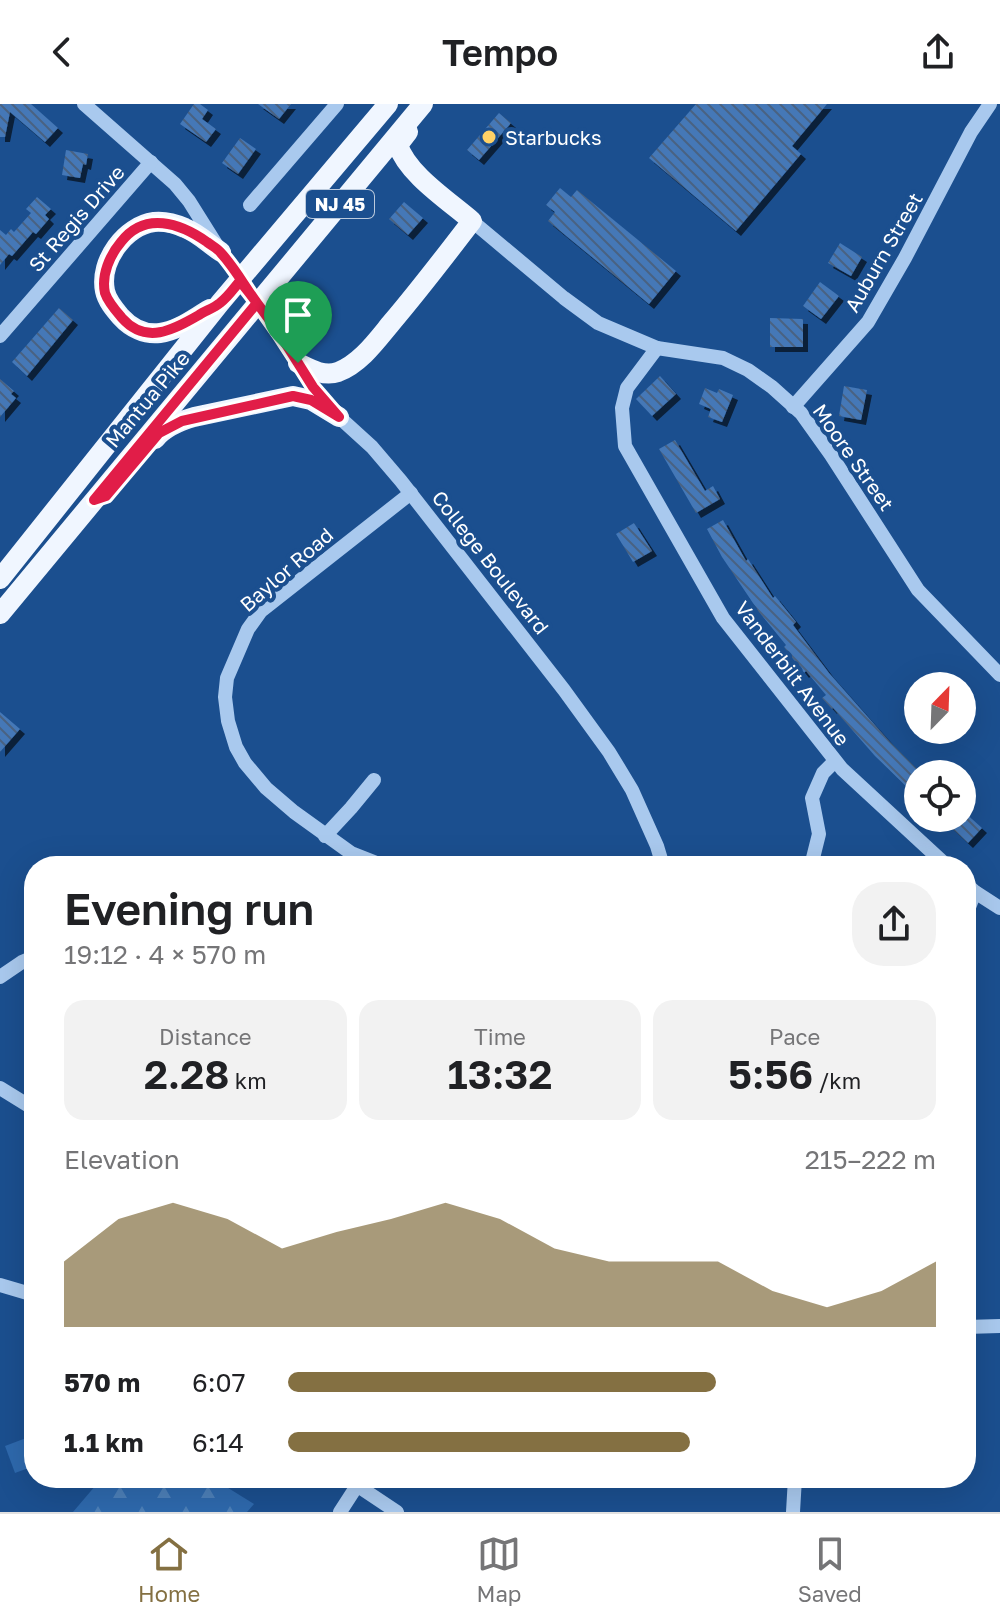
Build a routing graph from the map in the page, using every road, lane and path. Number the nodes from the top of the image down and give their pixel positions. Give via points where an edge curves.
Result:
1 (337, 104) edge
2 (388, 104) edge
3 (423, 104) edge
4 (431, 104) edge
5 (990, 104) edge
6 (89, 105) edge
7 (151, 162) junction
8 (413, 170) junction
9 (250, 205) dead end
10 (472, 221) junction
11 (321, 229) junction
12 (221, 252) junction
13 (240, 281) junction
14 (220, 303) junction
15 (257, 303) junction
16 (0, 336) edge
17 (657, 348) junction
18 (298, 363) junction
19 (305, 389) junction
20 (793, 407) junction
21 (339, 417) joint
22 (411, 493) junction
23 (94, 500) junction
24 (0, 579) edge
25 (0, 614) edge
26 (1000, 675) edge
27 (835, 761) junction
28 (374, 780) dead end
29 (325, 836) junction
30 (344, 856) edge
31 (660, 856) edge
32 (814, 856) edge
33 (936, 856) edge
34 (976, 892) edge
35 (1000, 908) edge
36 (24, 961) edge
37 (0, 977) edge
38 (0, 1088) edge
39 (24, 1103) edge
40 (0, 1285) edge
41 (24, 1292) edge
42 (1000, 1326) edge
43 (976, 1327) edge
44 (352, 1488) edge
45 (366, 1488) edge
46 (794, 1488) edge
47 (340, 1512) edge
48 (397, 1512) edge
49 (793, 1512) edge

1 - 9 street
2 - 13 main road, Mantua Pike / NJ 45
3 - 11 main road, Mantua Pike / NJ 45
4 - 8 main road via 398,145
5 - 20 street, Auburn Street via 868,322
6 - 7 street
7 - 12 street via 189,201
7 - 16 street, St Regis Drive
8 - 10 main road
8 - 11 main road via 382,167
10 - 17 street, Moore Street via 598,323
10 - 18 main road via 357,360 329,374
11 - 15 main road, Mantua Pike / NJ 45
12 - 13 street
12 - 14 main road via 186,228 156,222 125,236 105,277 105,293 113,307 141,331 176,328
13 - 14 main road, Mantua Pike / NJ 45
13 - 15 street
14 - 24 main road, Mantua Pike / NJ 45
15 - 18 street
15 - 23 main road, Mantua Pike / NJ 45
17 - 20 street, Moore Street via 723,358 748,370
17 - 27 street, Vanderbilt Avenue via 627,388 622,408 625,446 723,618
18 - 19 street
19 - 21 main road via 311,400
19 - 23 main road via 182,421 159,433 106,496
20 - 26 street, Moore Street via 831,455 918,590
21 - 22 street, College Boulevard
22 - 29 street, Baylor Road via 261,611 227,678 228,721 245,763 266,788
22 - 31 street, College Boulevard via 609,752
23 - 25 main road, Mantua Pike / NJ 45
27 - 32 street via 812,798 819,834
27 - 33 street, Vanderbilt Avenue
28 - 29 street
29 - 30 street, Baylor Road
34 - 35 street
36 - 37 street
38 - 39 street
40 - 41 street
42 - 43 street
44 - 47 street
45 - 48 street
46 - 49 street

